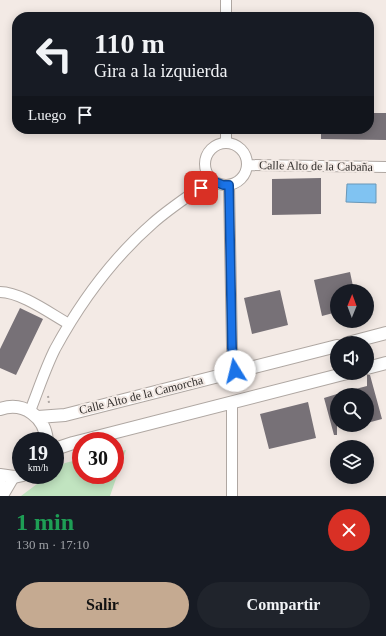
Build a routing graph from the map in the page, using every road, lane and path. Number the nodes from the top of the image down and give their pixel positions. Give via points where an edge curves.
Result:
1 (226, 0) edge
2 (226, 12) edge
3 (226, 134) edge
4 (226, 143) junction
5 (247, 165) junction
6 (386, 167) edge
7 (211, 180) junction
8 (229, 185) junction
9 (0, 292) edge
10 (69, 324) junction
11 (386, 334) edge
12 (374, 337) edge
13 (330, 348) edge
14 (386, 363) edge
15 (374, 366) edge
16 (235, 371) junction
17 (330, 377) edge
18 (232, 402) junction
19 (0, 409) edge
20 (34, 414) junction
21 (46, 432) edge
22 (64, 446) edge
23 (0, 474) edge
24 (12, 475) edge
25 (0, 482) edge
26 (12, 484) edge
27 (3, 495) edge
28 (232, 496) edge

1 - 2 street
3 - 4 street
4 - 5 street via 243,152
4 - 7 street via 215,146 207,154 205,165
5 - 6 street, Calle Alto de la Cabaña
5 - 8 street via 240,180
7 - 8 street
7 - 10 street via 154,223 126,250 101,279
8 - 16 street via 232,348
9 - 10 street via 18,295
10 - 20 street via 54,351
11 - 12 street
13 - 16 street, Calle Alto de la Camorcha
14 - 15 street
16 - 20 street, Calle Alto de la Camorcha via 65,415
17 - 18 street
18 - 22 street
18 - 28 street
19 - 20 street, Calle Alto de la Camorcha via 14,407
20 - 21 street
23 - 24 street
25 - 27 street
26 - 27 street

